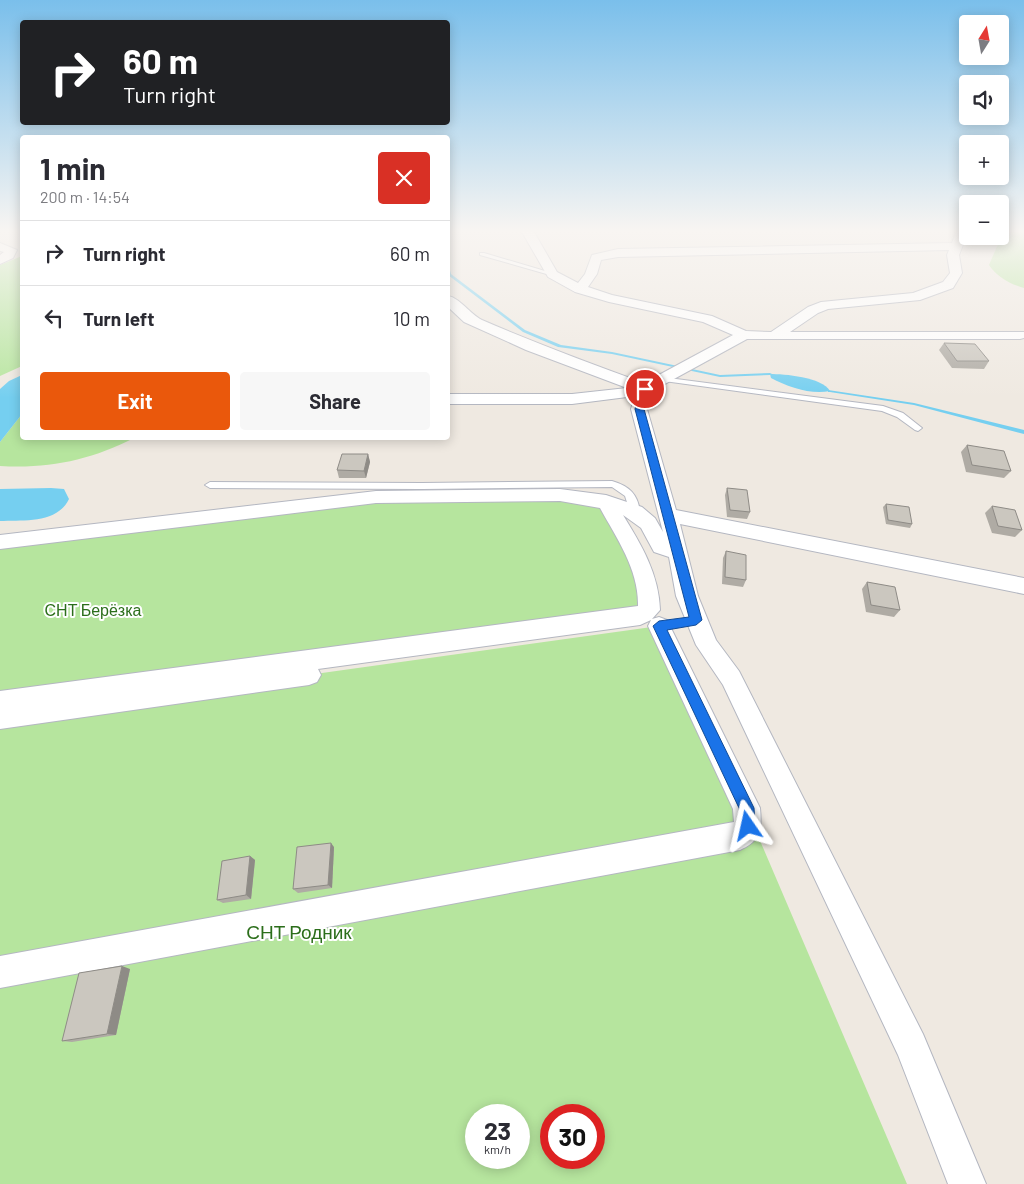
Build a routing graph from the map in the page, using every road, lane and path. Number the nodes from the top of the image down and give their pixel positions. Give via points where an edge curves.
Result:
1 (577, 287) edge
2 (942, 287) edge
3 (580, 289) joint
4 (450, 303) edge
5 (1020, 335) dead end
6 (744, 336) junction
7 (774, 336) junction
8 (654, 384) junction
9 (450, 399) edge
10 (918, 428) dead end
11 (210, 485) dead end
12 (606, 502) junction
13 (635, 512) junction
14 (669, 514) junction
15 (0, 542) edge
16 (678, 552) junction
17 (1024, 586) edge
18 (696, 620) junction
19 (659, 626) junction
20 (0, 702) edge
21 (0, 718) edge
22 (0, 972) edge
23 (967, 1184) edge

1 - 3 street
2 - 7 street via 915,297 826,305
3 - 6 street via 707,319
4 - 8 street via 462,320 531,348
5 - 7 street
6 - 7 street
6 - 8 street
8 - 9 street via 610,397
8 - 10 lane via 883,409 900,415
8 - 14 street via 639,409
11 - 13 lane via 612,484 622,487 632,496
12 - 13 street
12 - 15 street via 560,495 376,497
12 - 20 street via 638,561 650,599 649,610 640,616
13 - 16 street via 648,523 661,547
14 - 16 street
14 - 17 street
16 - 18 street via 687,596
18 - 19 street
18 - 23 street via 707,645 731,678 912,1046
19 - 21 street
19 - 22 street via 746,808 748,826 740,836

